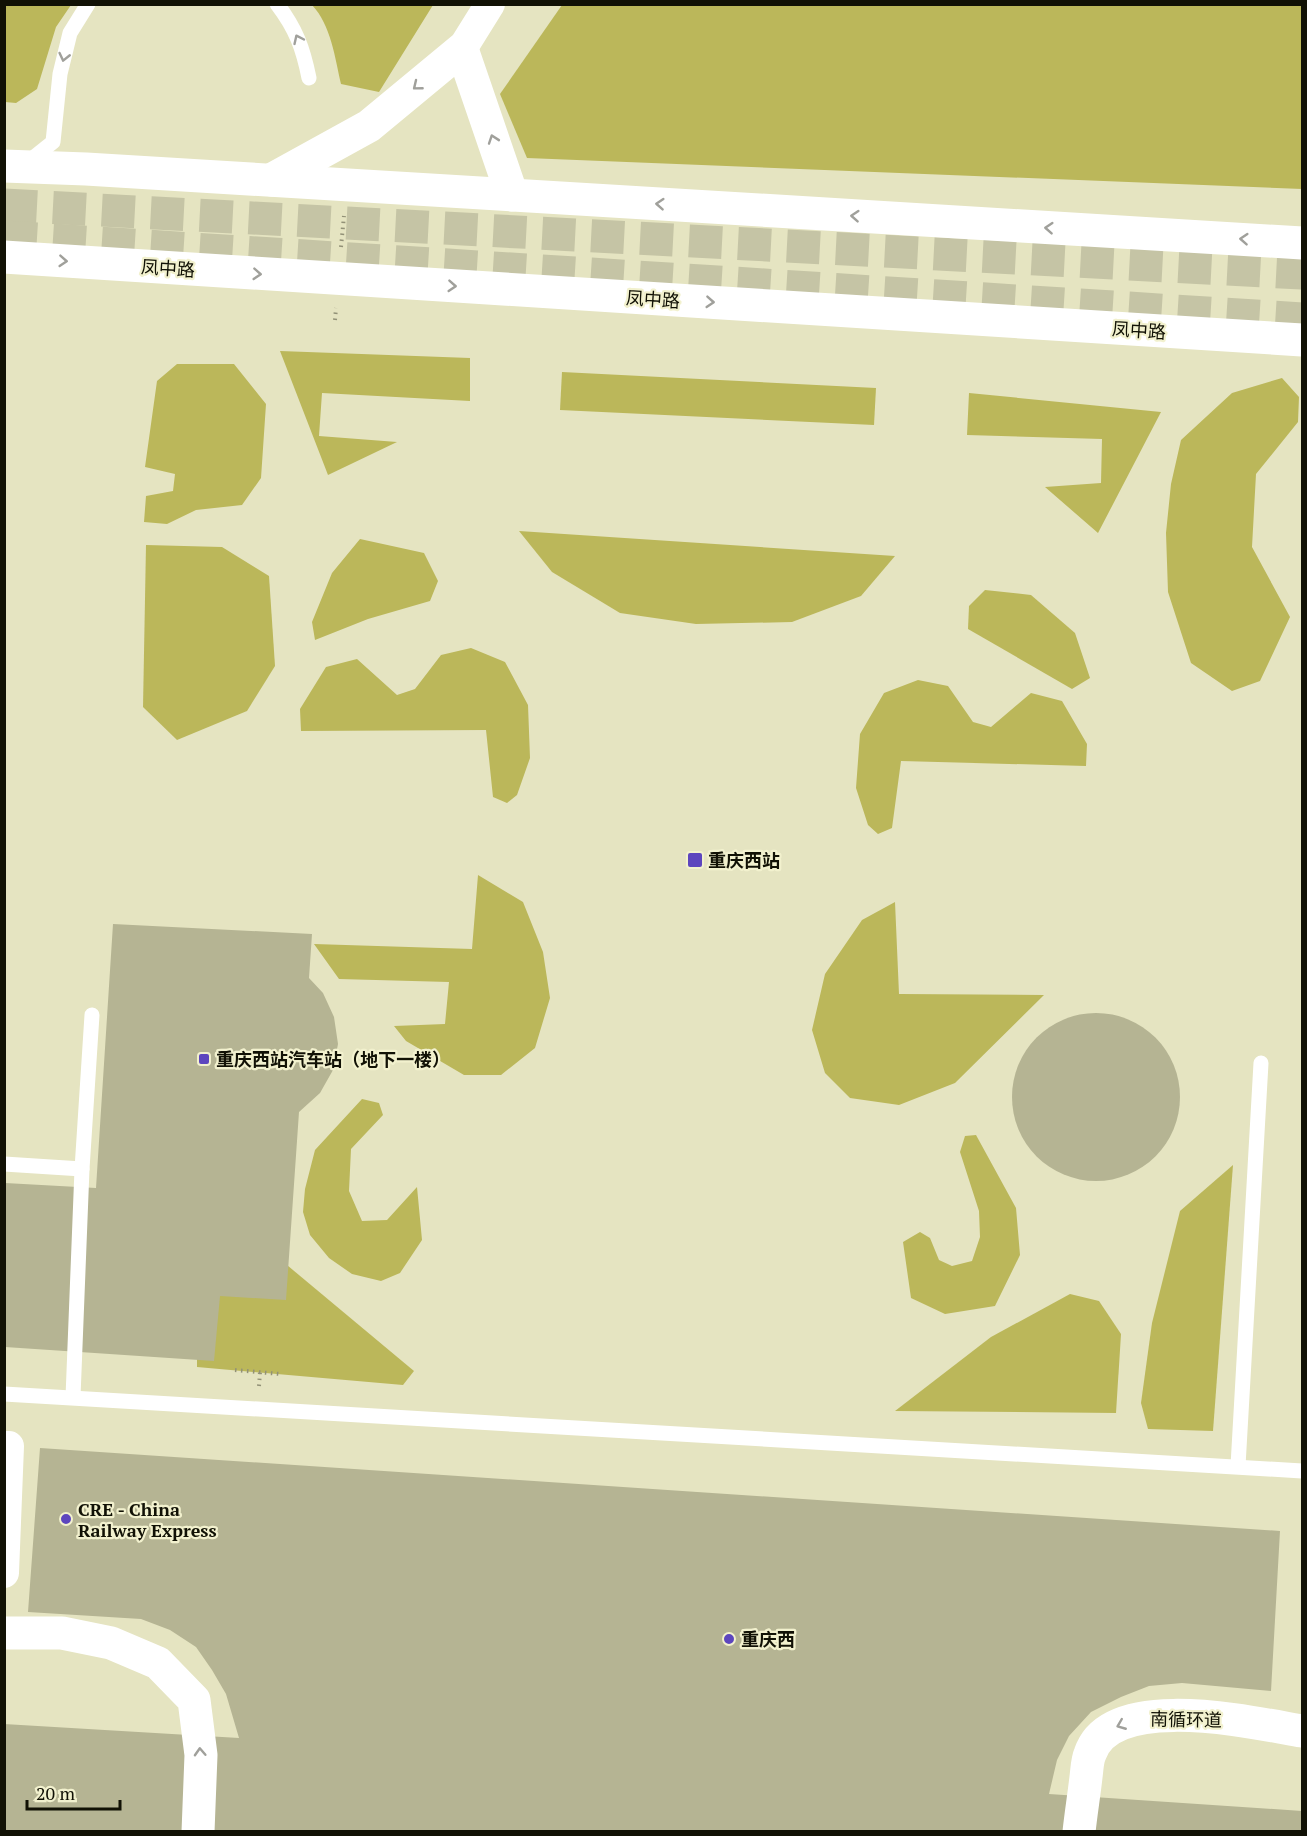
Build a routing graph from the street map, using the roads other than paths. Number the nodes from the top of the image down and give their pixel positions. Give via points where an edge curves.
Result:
1 (88, 4) edge
2 (277, 4) edge
3 (490, 4) edge
4 (462, 49) junction
5 (309, 78) dead end
6 (14, 166) edge
7 (271, 180) junction
8 (512, 195) junction
9 (1302, 243) edge
10 (4, 257) edge
11 (1302, 340) edge
12 (92, 1015) dead end
13 (1261, 1063) dead end
14 (4, 1164) edge
15 (82, 1169) junction
16 (4, 1394) edge
17 (73, 1397) junction
18 (4, 1446) edge
19 (1238, 1466) junction
20 (1302, 1471) edge
21 (4, 1573) edge
22 (4, 1620) edge
23 (4, 1633) edge
24 (62, 1633) junction
25 (1302, 1708) edge
26 (1205, 1715) junction
27 (1302, 1731) edge
28 (198, 1832) edge
29 (1079, 1832) edge

1 -> 6 lane via 70,33 60,74 53,142
5 -> 2 lane via 303,48
3 - 4 street
4 -> 7 main road via 369,126
8 -> 4 main road
6 - 7 main road
7 - 8 main road
9 -> 8 main road
10 -> 11 main road, 凤中路
12 - 15 lane
13 - 19 lane
14 - 15 lane
15 - 17 lane
16 - 17 lane
17 - 19 lane
18 - 21 street via 9,1446
19 - 20 lane
22 - 24 main road
23 - 24 main road
28 -> 24 main road via 201,1755 194,1700 158,1663 111,1643
25 - 26 main road
26 - 27 main road, 南循环道
26 -> 29 main road, 南循环道 via 1141,1719 1118,1724 1100,1737 1090,1754

